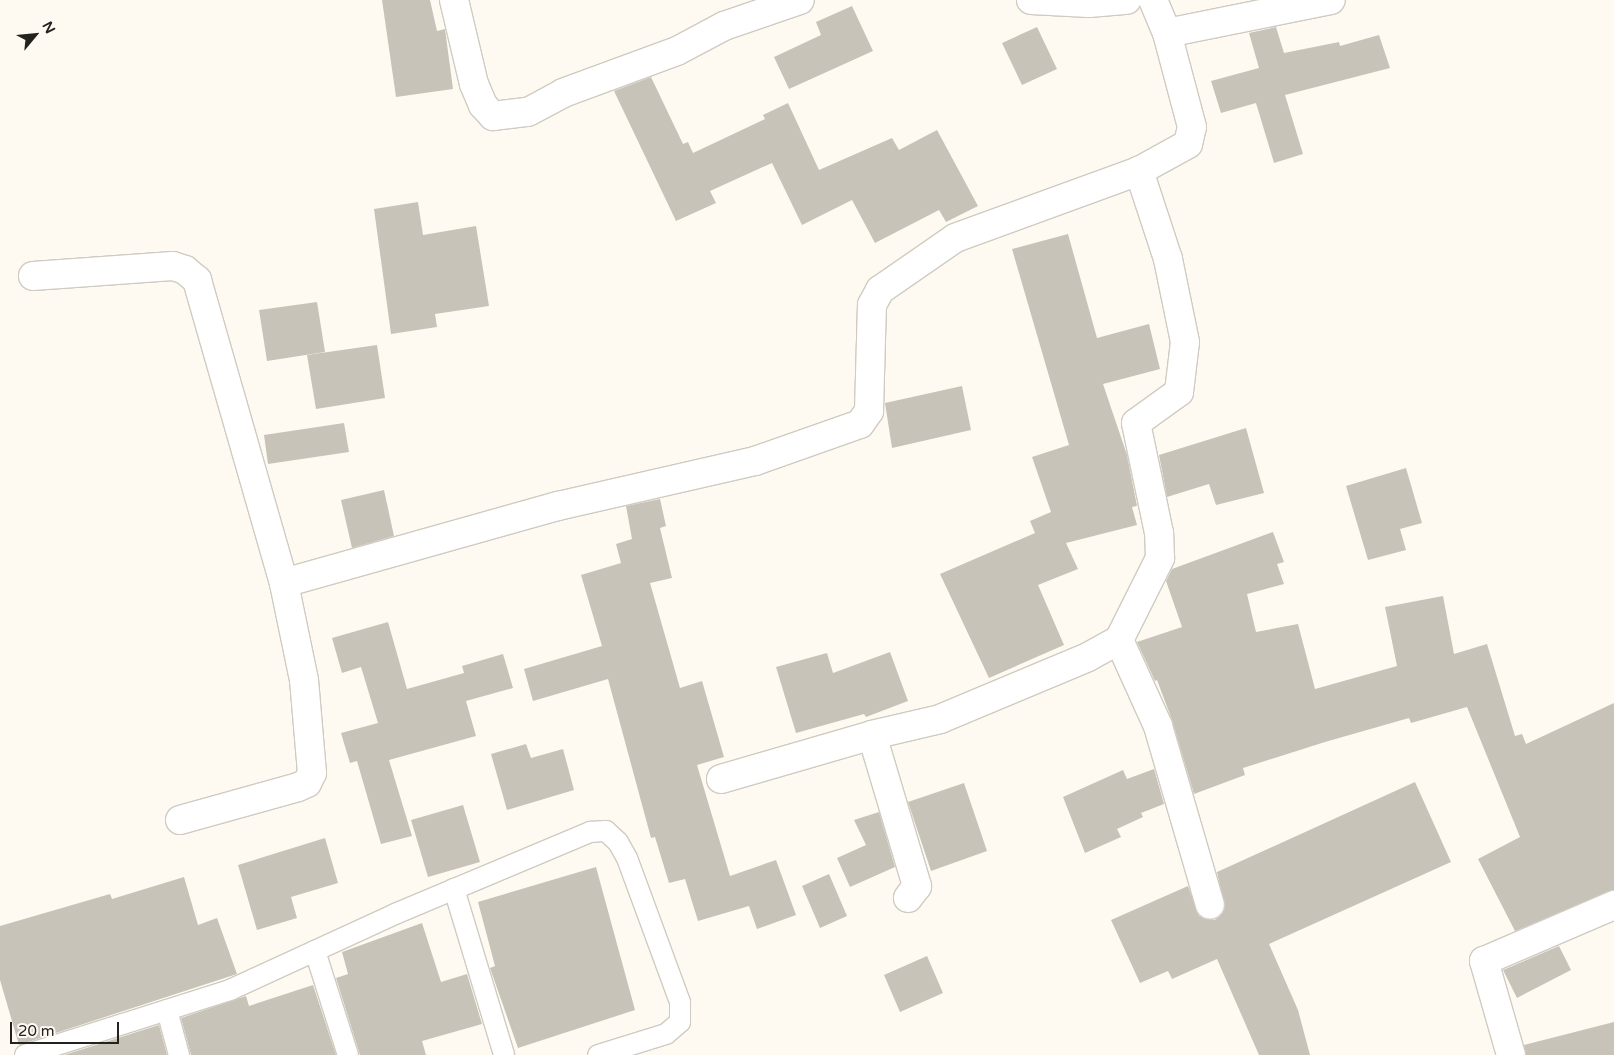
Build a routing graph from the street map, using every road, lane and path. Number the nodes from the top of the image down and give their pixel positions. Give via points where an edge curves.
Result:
1 (454, 0) edge
2 (800, 0) edge
3 (1031, 0) edge
4 (1127, 0) edge
5 (1153, 0) edge
6 (1331, 0) edge
7 (1167, 33) junction
8 (1139, 172) junction
9 (33, 276) dead end
10 (284, 583) junction
11 (1119, 640) junction
12 (872, 735) junction
13 (721, 779) dead end
14 (180, 820) dead end
15 (454, 889) junction
16 (908, 898) dead end
17 (1210, 904) dead end
18 (1614, 905) edge
19 (315, 951) junction
20 (167, 1010) junction
21 (24, 1055) edge
22 (179, 1055) edge
23 (348, 1055) edge
24 (504, 1055) edge
25 (598, 1055) edge
26 (1511, 1055) edge

1 - 2 street via 474,84 493,116 528,112 563,93 676,51 724,26
3 - 4 street via 1089,3
5 - 7 street
6 - 7 street
7 - 8 street via 1192,127 1188,144
8 - 10 street via 955,238 880,290 872,305 869,411 860,424 755,461 558,506
8 - 11 street via 1168,260 1185,342 1179,392 1136,423 1159,533 1160,558
9 - 10 street via 173,266 185,270 197,280
10 - 14 street via 304,680 312,773 307,783
11 - 12 street via 1088,657 940,719
11 - 17 street via 1158,726
12 - 13 street
12 - 16 street via 917,886
15 - 19 lane
15 - 24 lane
15 - 25 lane via 590,832 606,831 618,842 680,1002 680,1022 666,1034
18 - 26 street via 1484,961
19 - 20 lane via 230,990
19 - 23 lane
20 - 21 lane
20 - 22 lane

